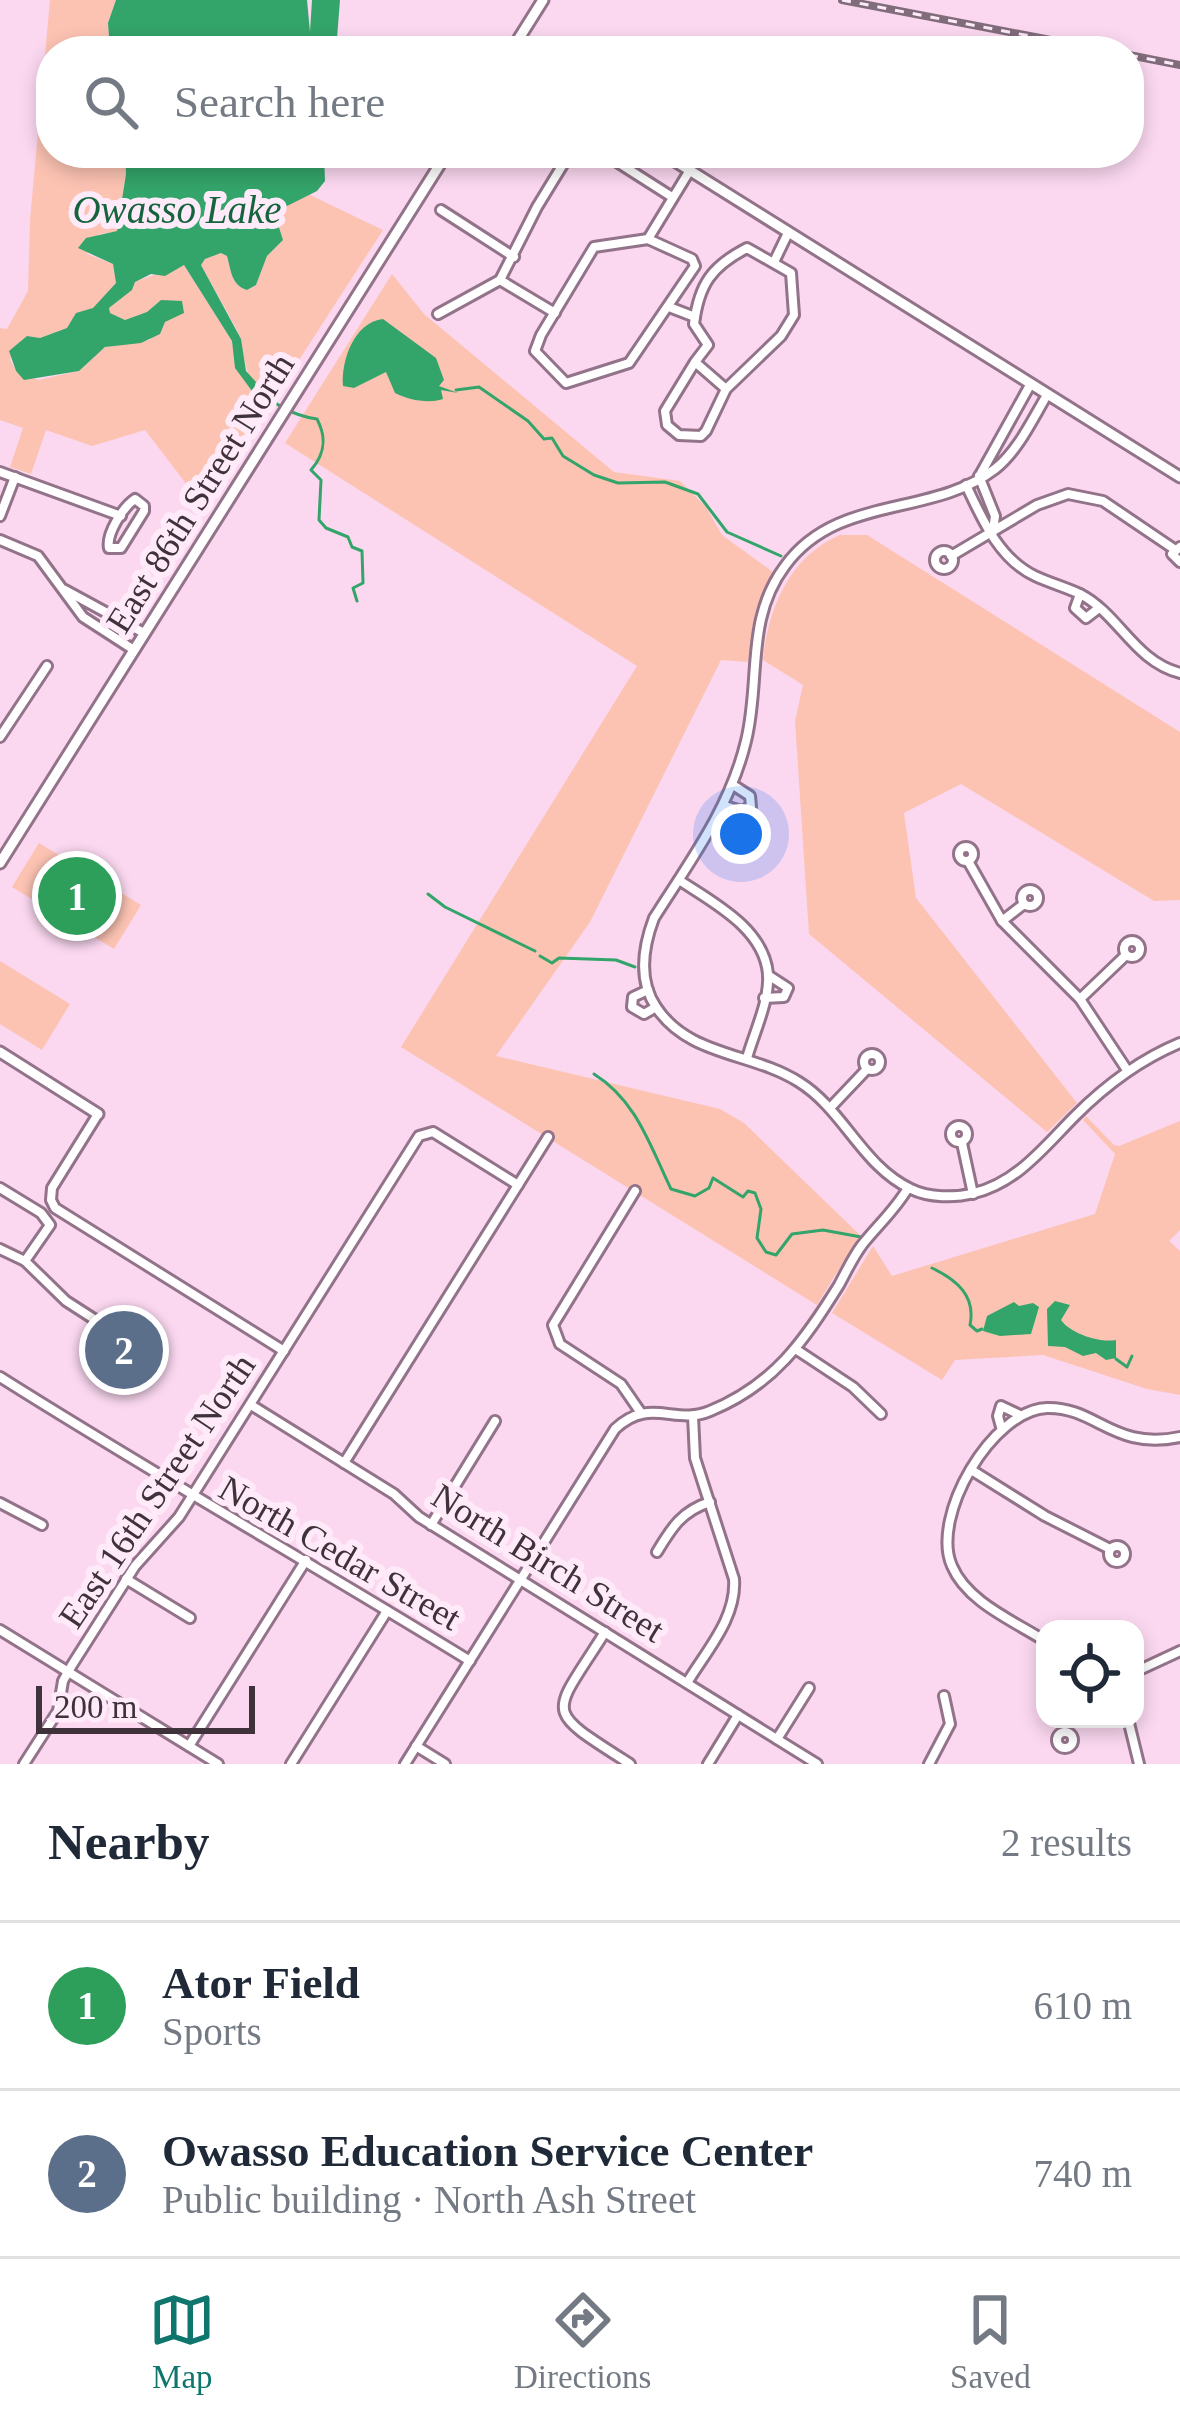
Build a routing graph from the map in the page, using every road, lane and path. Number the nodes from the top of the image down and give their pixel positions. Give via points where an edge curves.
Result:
1 (543, 0) edge
2 (520, 36) edge
3 (437, 168) edge
4 (561, 168) edge
5 (627, 168) edge
6 (687, 168) edge
7 (690, 170) junction
8 (672, 197) junction
9 (440, 210) dead end
10 (788, 233) junction
11 (647, 239) junction
12 (514, 256) junction
13 (772, 261) junction
14 (500, 280) junction
15 (669, 307) junction
16 (555, 313) junction
17 (438, 314) dead end
18 (695, 317) junction
19 (695, 362) junction
20 (1030, 385) junction
21 (727, 388) junction
22 (1047, 395) junction
23 (0, 472) edge
24 (979, 476) junction
25 (15, 477) junction
26 (1180, 477) edge
27 (966, 485) junction
28 (121, 515) junction
29 (0, 516) edge
30 (992, 533) junction
31 (0, 540) edge
32 (1177, 548) edge
33 (951, 556) dead end
34 (1180, 562) edge
35 (64, 589) junction
36 (1080, 594) junction
37 (1100, 608) junction
38 (144, 633) junction
39 (134, 650) junction
40 (47, 666) dead end
41 (1180, 673) edge
42 (0, 737) edge
43 (733, 785) junction
44 (725, 806) junction
45 (968, 861) dead end
46 (0, 863) edge
47 (679, 880) junction
48 (1024, 904) dead end
49 (1002, 921) junction
50 (1126, 955) dead end
51 (768, 974) junction
52 (648, 990) junction
53 (764, 998) junction
54 (1080, 1000) junction
55 (656, 1007) junction
56 (1178, 1047) edge
57 (0, 1052) edge
58 (747, 1058) junction
59 (867, 1069) dead end
60 (1127, 1070) junction
61 (830, 1108) junction
62 (98, 1114) joint
63 (548, 1137) dead end
64 (962, 1142) dead end
65 (518, 1185) junction
66 (0, 1188) edge
67 (908, 1188) junction
68 (635, 1191) dead end
69 (974, 1194) junction
70 (0, 1249) edge
71 (21, 1259) junction
72 (97, 1321) dead end
73 (797, 1350) junction
74 (284, 1352) junction
75 (0, 1377) edge
76 (251, 1405) junction
77 (641, 1413) junction
78 (881, 1414) dead end
79 (1020, 1415) junction
80 (693, 1416) junction
81 (495, 1421) dead end
82 (1001, 1427) junction
83 (1180, 1437) edge
84 (344, 1463) junction
85 (973, 1472) junction
86 (192, 1498) junction
87 (710, 1502) junction
88 (0, 1503) edge
89 (42, 1525) dead end
90 (431, 1525) junction
91 (1110, 1549) dead end
92 (657, 1552) dead end
93 (306, 1560) junction
94 (126, 1579) junction
95 (520, 1580) junction
96 (387, 1610) junction
97 (190, 1618) dead end
98 (0, 1630) edge
99 (605, 1632) junction
100 (1036, 1635) edge
101 (1180, 1651) edge
102 (470, 1661) junction
103 (1144, 1668) edge
104 (67, 1672) junction
105 (687, 1683) junction
106 (809, 1688) dead end
107 (944, 1696) dead end
108 (738, 1715) junction
109 (1073, 1728) edge
110 (1130, 1728) edge
111 (1070, 1733) dead end
112 (777, 1739) junction
113 (189, 1746) junction
114 (416, 1746) junction
115 (24, 1764) edge
116 (218, 1764) edge
117 (292, 1764) edge
118 (405, 1764) edge
119 (445, 1764) edge
120 (630, 1764) edge
121 (708, 1764) edge
122 (817, 1764) edge
123 (928, 1764) edge
124 (1139, 1764) edge

1 - 2 street
3 - 38 street, East 86th Street North
4 - 12 street
5 - 8 street
6 - 7 street
7 - 8 street
7 - 10 street
8 - 11 street
9 - 12 street
10 - 13 street
10 - 20 street
11 - 15 street via 695,266
11 - 16 street via 594,247
12 - 14 street
13 - 18 street via 747,248 722,262 697,299
13 - 21 street via 791,273 794,315
14 - 16 street
14 - 17 street
15 - 16 street via 629,363 566,383 535,351
15 - 18 street
18 - 19 street via 709,345
19 - 21 street
19 - 21 street via 665,411 673,434 706,431
20 - 22 street
20 - 24 street
22 - 24 street via 1008,457
22 - 26 street
23 - 25 street
24 - 27 street
24 - 30 street
25 - 28 street
25 - 29 street
27 - 30 street
27 - 43 street via 845,519 806,542 783,568 762,606 747,740
28 - 28 street via 108,538 109,548 121,548 144,506 136,499
30 - 32 street via 1052,497 1080,494
30 - 33 street
30 - 36 street via 1023,569
31 - 35 street via 38,556
32 - 34 street via 1172,557
35 - 38 street
35 - 39 street via 82,617
36 - 37 street
36 - 37 street via 1080,616
37 - 41 street via 1135,647
38 - 39 street, East 86th Street North
39 - 46 street, East 86th Street North
40 - 42 street
43 - 44 street
43 - 44 street via 750,796 751,807
44 - 47 street
45 - 49 street
47 - 51 street via 737,919
47 - 52 street via 646,938
48 - 49 street
49 - 54 street
50 - 54 street
51 - 53 street
51 - 53 street via 788,988 784,997
52 - 55 street
52 - 55 street via 632,1007 644,1014
53 - 58 street
54 - 60 street
55 - 58 street via 711,1051
56 - 60 street
57 - 62 street
58 - 61 street via 784,1072
59 - 61 street
60 - 69 street via 1014,1175
61 - 67 street via 873,1162
62 - 74 street via 52,1188 55,1208
63 - 65 street
64 - 69 street
65 - 74 street, East 16th Street North via 433,1132 419,1136
65 - 84 street
66 - 71 street via 50,1225
67 - 69 street
67 - 73 street
68 - 77 street via 554,1332 621,1384
70 - 71 street
71 - 72 street
73 - 78 street
73 - 80 street via 774,1373
74 - 76 street, East 16th Street North
75 - 86 street, North Cedar Street
76 - 84 street, North Birch Street
76 - 86 street, East 16th Street North
77 - 80 street
77 - 95 street via 615,1429
79 - 82 street
79 - 82 street via 1001,1406
79 - 83 street via 1045,1408 1127,1438
80 - 87 street via 693,1449
81 - 90 street
82 - 85 street
84 - 90 street, North Birch Street
85 - 91 street
85 - 100 street via 948,1518 952,1569 979,1599
86 - 93 street, North Cedar Street
86 - 94 street, East 16th Street North
87 - 92 street via 680,1516
87 - 105 street via 734,1602
88 - 89 street
90 - 95 street, North Birch Street
93 - 96 street, North Cedar Street
93 - 113 street
94 - 97 street
94 - 104 street, East 16th Street North
95 - 99 street, North Birch Street
95 - 102 street
96 - 102 street, North Cedar Street
96 - 117 street
98 - 104 street
99 - 105 street, North Birch Street
99 - 120 street via 562,1712
101 - 103 street
102 - 114 street
104 - 113 street
104 - 115 street, East 16th Street North via 58,1711
105 - 108 street, North Birch Street
106 - 112 street
107 - 123 street via 948,1734
108 - 112 street, North Birch Street
108 - 121 street
109 - 111 street
110 - 124 street
112 - 122 street, North Birch Street
113 - 116 street
114 - 118 street
114 - 119 street

